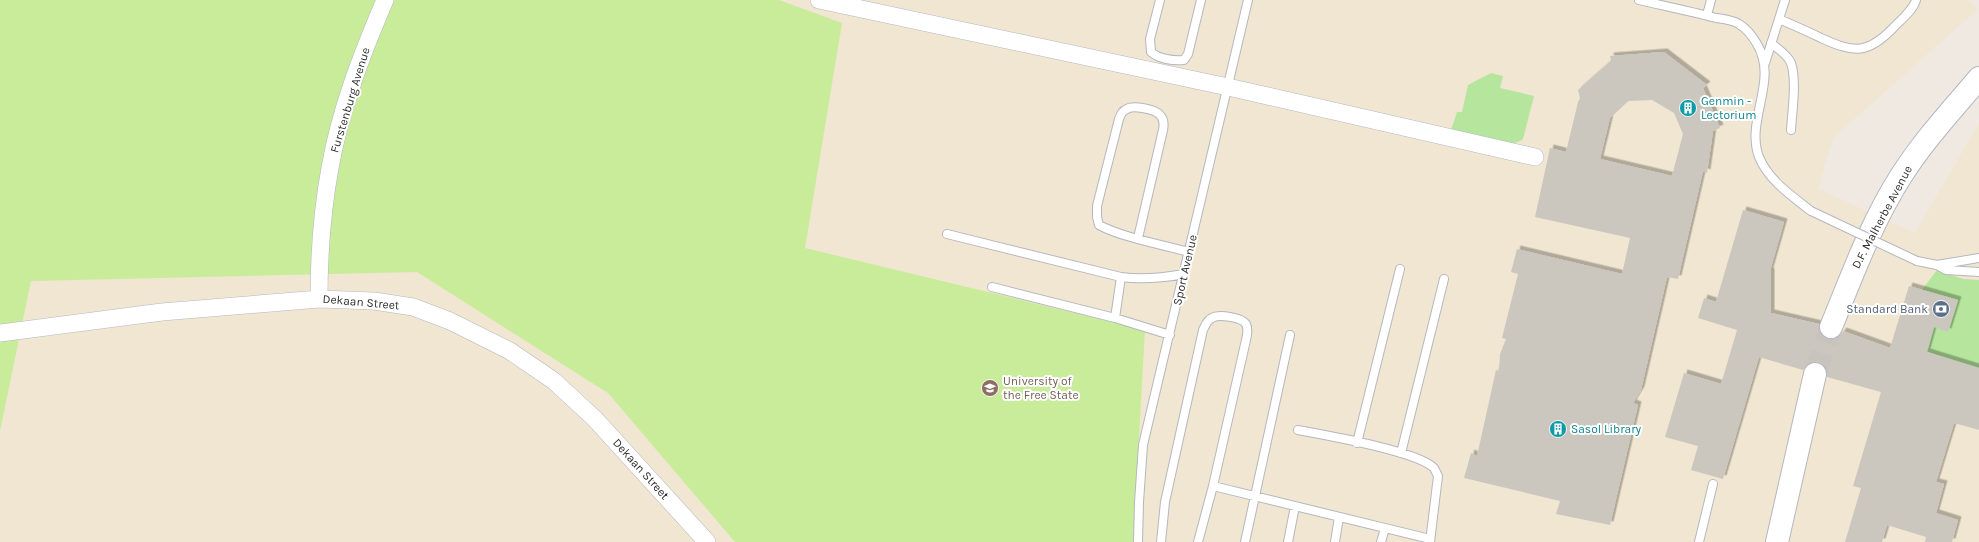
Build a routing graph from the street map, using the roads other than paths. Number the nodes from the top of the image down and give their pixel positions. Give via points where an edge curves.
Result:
1 (385, 0) edge
2 (819, 0) edge
3 (1160, 0) edge
4 (1201, 0) edge
5 (1248, 0) edge
6 (1639, 0) edge
7 (1711, 0) edge
8 (1785, 0) edge
9 (1916, 0) edge
10 (1707, 16) junction
11 (1779, 19) junction
12 (1771, 43) junction
13 (1765, 64) junction
14 (1979, 78) edge
15 (1228, 87) junction
16 (1791, 130) dead end
17 (1535, 157) dead end
18 (947, 234) dead end
19 (1138, 238) junction
20 (1189, 252) junction
21 (1979, 258) edge
22 (1937, 266) junction
23 (1400, 269) dead end
24 (1979, 272) edge
25 (1184, 274) junction
26 (1121, 277) junction
27 (1444, 279) dead end
28 (992, 287) dead end
29 (319, 299) junction
30 (1115, 318) junction
31 (1831, 328) tunnel mouth
32 (0, 334) edge
33 (1170, 335) junction
34 (1290, 335) dead end
35 (1815, 374) tunnel mouth
36 (1298, 430) dead end
37 (1357, 443) junction
38 (1401, 453) junction
39 (1713, 484) dead end
40 (1212, 486) junction
41 (1255, 496) junction
42 (1296, 506) junction
43 (1339, 517) junction
44 (1385, 528) junction
45 (1430, 540) edge
46 (707, 542) edge
47 (1138, 542) edge
48 (1160, 542) edge
49 (1198, 542) edge
50 (1245, 542) edge
51 (1288, 542) edge
52 (1335, 542) edge
53 (1381, 542) edge
54 (1699, 542) edge
55 (1777, 542) edge

1 - 29 street, Furstenburg Avenue via 366,44 342,117 330,167 322,219
2 - 15 street
3 - 4 lane via 1150,39 1151,52 1175,61 1184,60 1188,54
5 - 15 lane, Sport Avenue
6 - 10 lane
7 - 10 lane
8 - 11 lane
9 - 11 lane via 1884,38 1866,48 1855,50 1841,47
10 - 13 lane via 1739,23 1753,37 1761,50
11 - 12 lane
12 - 13 lane
12 - 16 lane via 1787,56 1791,63
13 - 22 lane, bridge via 1766,80 1756,132 1756,146 1769,174 1784,190 1811,211 1917,261
14 - 31 street, D.F. Malherbe Avenue via 1932,131 1901,176 1860,253
15 - 17 street
15 - 20 lane, Sport Avenue
18 - 26 lane
19 - 19 lane via 1105,228 1099,225 1096,217 1119,119 1122,112 1134,107 1156,112 1161,115 1164,122
19 - 20 lane
20 - 25 lane, Sport Avenue
21 - 22 lane
22 - 24 lane via 1946,270
23 - 37 lane
25 - 26 lane via 1161,278
25 - 33 lane, Sport Avenue
26 - 30 lane
27 - 38 lane
28 - 30 lane
29 - 32 street, Dekaan Street via 177,310
29 - 46 street, Dekaan Street via 374,301 413,307 510,352 554,381 595,419
30 - 33 lane
33 - 47 lane, Sport Avenue via 1144,445
34 - 41 lane
35 - 55 street
36 - 37 lane
37 - 38 lane
38 - 45 lane via 1434,468 1438,476
39 - 54 lane
40 - 41 lane
40 - 48 lane via 1247,330 1246,324 1240,320 1220,316 1212,317 1206,322 1203,330 1165,502
40 - 49 lane
41 - 42 lane
41 - 50 lane
42 - 43 lane
42 - 51 lane
43 - 44 lane
43 - 52 lane
44 - 45 lane
44 - 53 lane

